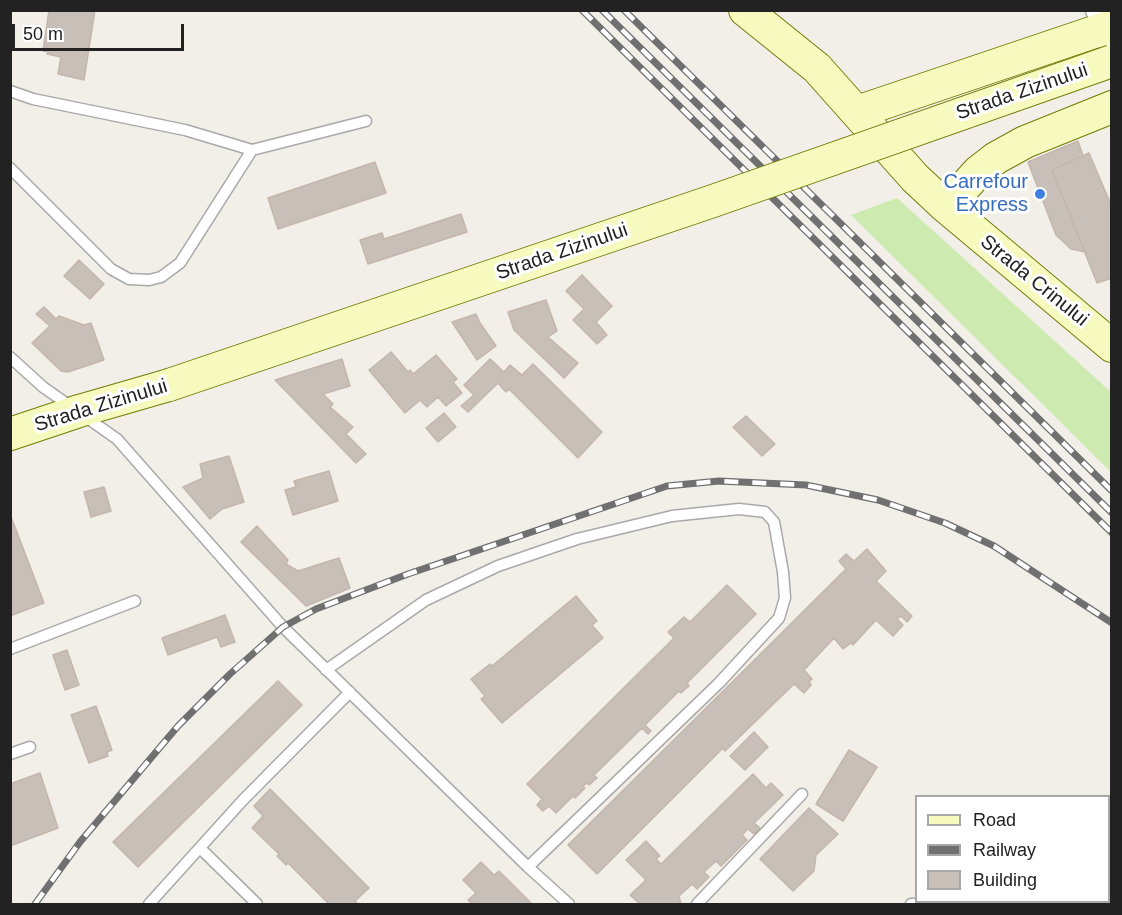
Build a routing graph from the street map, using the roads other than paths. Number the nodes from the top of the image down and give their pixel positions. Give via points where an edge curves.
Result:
1 (745, 10) edge
2 (1106, 29) edge
3 (1112, 61) edge
4 (10, 91) edge
5 (857, 112) junction
6 (1110, 112) edge
7 (366, 121) dead end
8 (252, 150) junction
9 (10, 168) edge
10 (946, 207) junction
11 (1112, 346) edge
12 (10, 357) edge
13 (79, 411) junction
14 (10, 434) edge
15 (135, 600) dead end
16 (10, 649) edge
17 (326, 670) junction
18 (350, 692) junction
19 (30, 747) dead end
20 (10, 754) edge
21 (802, 794) dead end
22 (200, 848) junction
23 (528, 867) junction
24 (148, 904) edge
25 (257, 904) edge
26 (569, 904) edge
27 (697, 904) edge
28 (911, 904) edge
29 (947, 904) edge

1 - 5 main road, Strada Crinului via 817,68
2 - 5 main road, Strada Zizinului
3 - 13 main road, Strada Zizinului, bridge via 701,205 169,385
4 - 8 lane via 185,130
5 - 10 main road, Strada Crinului
6 - 10 main road via 1025,142 996,158
7 - 8 lane
8 - 9 lane via 180,263 161,277 149,280 129,279 111,269
10 - 11 main road, Strada Crinului
12 - 13 lane via 43,387
13 - 14 main road, Strada Zizinului
13 - 17 lane via 117,439 283,627
15 - 16 lane
17 - 18 lane
17 - 23 lane via 426,600 498,566 577,539 672,516 739,509 765,512 774,522 783,572 785,598 779,618 719,682
18 - 22 lane
18 - 23 lane
19 - 20 lane
21 - 27 lane
22 - 24 lane
22 - 25 lane
23 - 26 lane
28 - 29 lane

